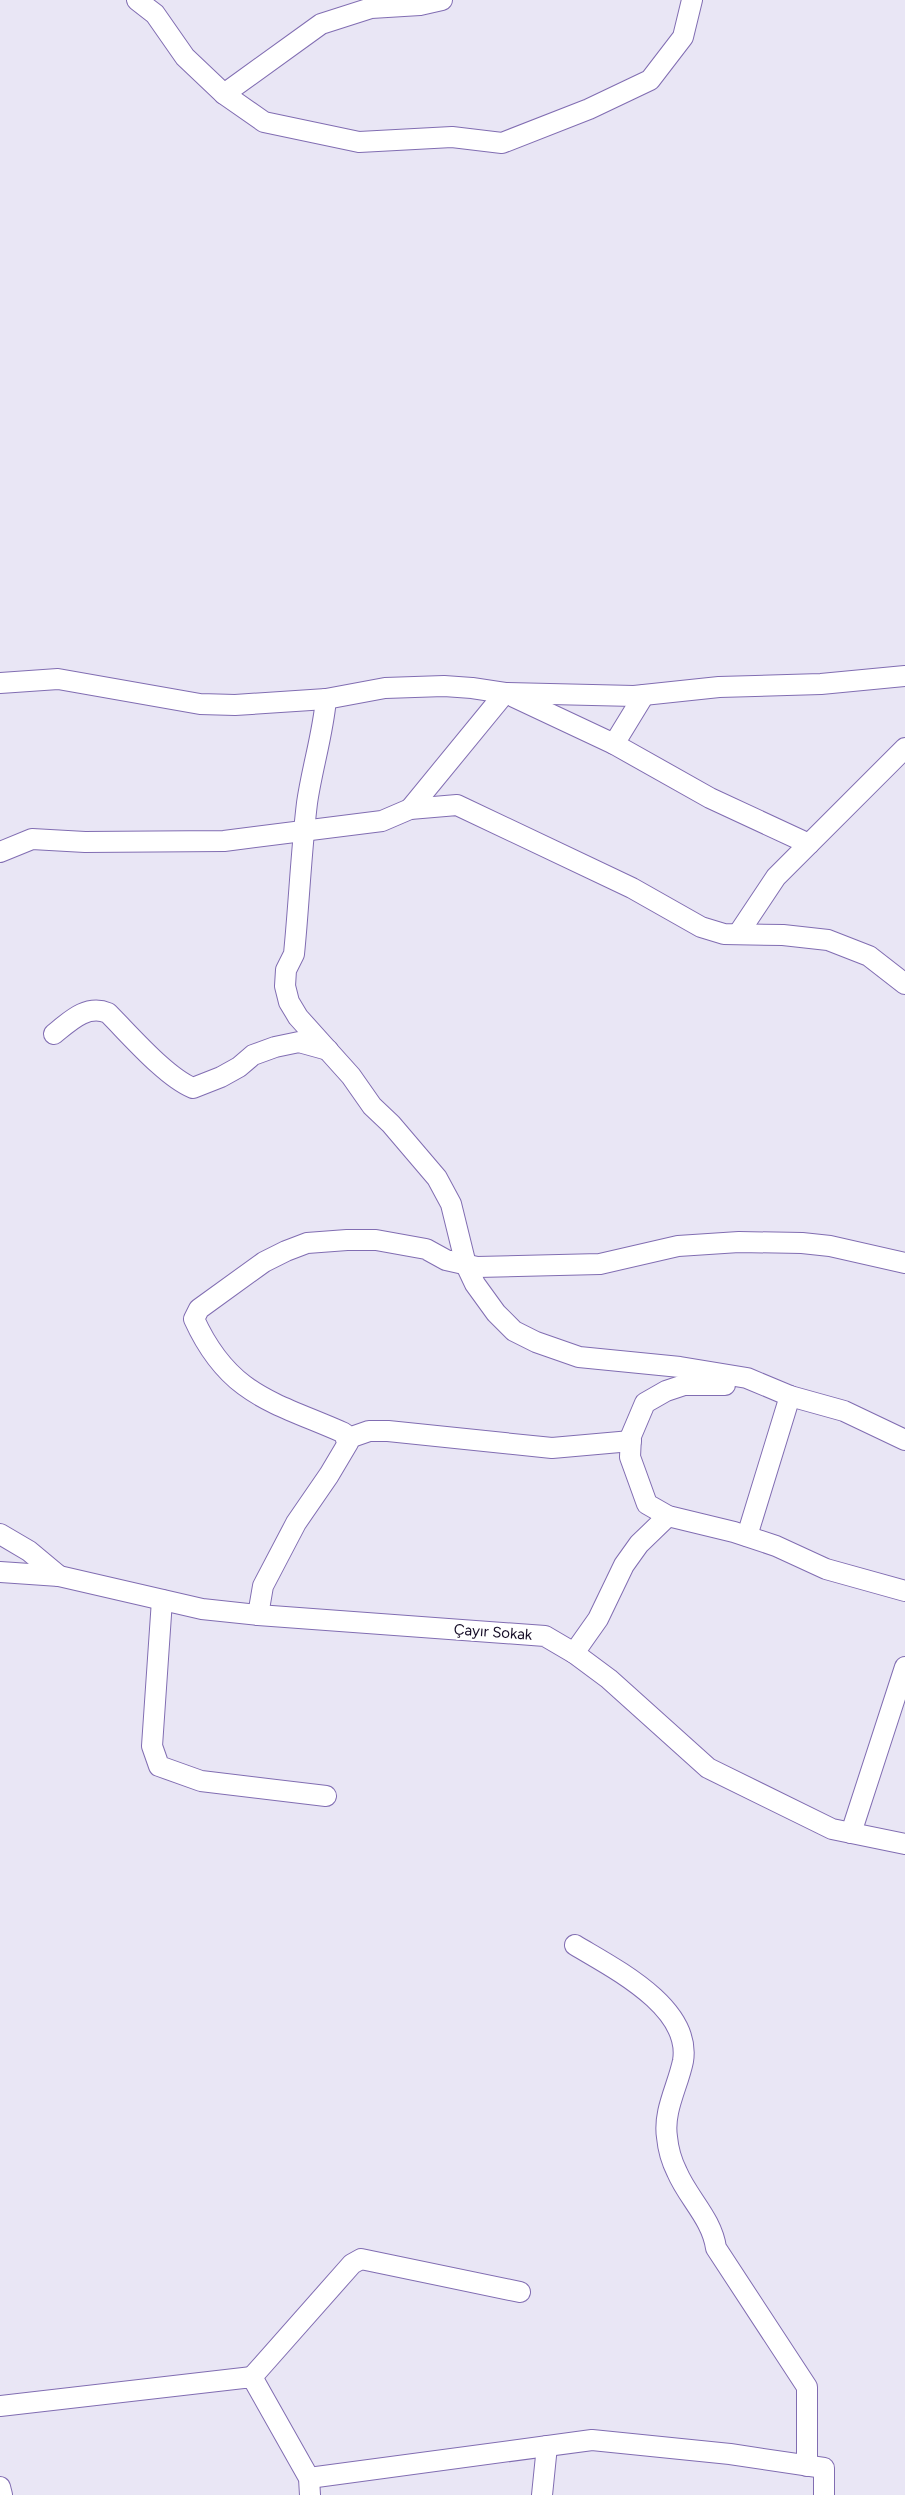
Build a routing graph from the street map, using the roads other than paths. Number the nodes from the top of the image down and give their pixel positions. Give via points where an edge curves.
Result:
1 (137, 0) edge
2 (442, 0) edge
3 (692, 0) edge
4 (224, 94) junction
5 (905, 676) edge
6 (0, 683) edge
7 (505, 693) junction
8 (644, 695) junction
9 (326, 699) junction
10 (614, 744) junction
11 (905, 748) edge
12 (410, 809) junction
13 (304, 830) junction
14 (809, 844) junction
15 (0, 852) edge
16 (738, 934) junction
17 (905, 984) edge
18 (54, 1034) dead end
19 (331, 1051) junction
20 (905, 1263) edge
21 (466, 1265) junction
22 (770, 1388) junction
23 (790, 1396) junction
24 (346, 1438) junction
25 (905, 1440) edge
26 (631, 1441) junction
27 (668, 1516) junction
28 (0, 1534) edge
29 (747, 1536) junction
30 (0, 1572) edge
31 (59, 1576) junction
32 (905, 1591) edge
33 (162, 1600) junction
34 (258, 1615) junction
35 (574, 1653) junction
36 (905, 1667) edge
37 (902, 1687) edge
38 (326, 1796) dead end
39 (851, 1833) junction
40 (905, 1844) edge
41 (575, 1945) dead end
42 (520, 2292) dead end
43 (252, 2377) junction
44 (0, 2406) edge
45 (547, 2446) junction
46 (807, 2466) junction
47 (309, 2486) edge
48 (0, 2487) edge
49 (2, 2495) edge
50 (542, 2495) edge
51 (824, 2495) edge

1 - 4 street via 155,14 185,57
2 - 4 street via 371,8 321,24
3 - 4 street via 683,37 650,80 589,109 502,142 453,137 359,142 264,122
5 - 8 street
6 - 9 street via 58,679 200,704
7 - 8 street
7 - 9 street via 453,687 385,688
7 - 10 street
7 - 12 street
8 - 10 street
9 - 13 street
10 - 14 street via 710,798
11 - 14 street
12 - 13 street via 382,820
12 - 16 street via 457,805 632,888 700,927
13 - 15 street via 224,841 32,839
13 - 19 street via 294,954 286,970 285,986 298,1017
14 - 16 street via 776,877
16 - 17 street via 828,940 869,956
18 - 19 street via 87,1011 98,1009 108,1013 169,1074 193,1088 275,1047 299,1042
19 - 21 street via 372,1106 437,1178 451,1204
20 - 21 street via 830,1246 739,1242 678,1246 624,1260 577,1266
21 - 22 street via 496,1314 514,1331 536,1342 579,1357 680,1367 747,1378
21 - 24 street via 426,1249 376,1240 308,1243 264,1262 199,1309 194,1319 203,1338 241,1385 268,1402 344,1433
22 - 23 street
22 - 26 street via 711,1384 684,1385 666,1391 645,1403
23 - 25 street via 844,1412
23 - 29 street
24 - 26 street via 369,1431 388,1431 552,1448
24 - 34 street via 348,1443 342,1454 296,1523 263,1586
26 - 27 street via 630,1456 647,1504
27 - 29 street
27 - 35 street via 624,1565 598,1619
28 - 31 street
29 - 32 street via 826,1569
30 - 31 street, Çayır Sokak
31 - 33 street, Çayır Sokak
33 - 34 street, Çayır Sokak
33 - 38 street via 152,1746 159,1766 201,1780
34 - 35 street, Çayır Sokak via 545,1636
35 - 39 street, Çayır Sokak via 609,1679 708,1768 832,1829
36 - 37 street
37 - 39 street
39 - 40 street, Çayır Sokak
41 - 46 street via 647,1989 679,2027 683,2059 670,2101 666,2135 676,2171 714,2235 716,2248 807,2387
42 - 43 street via 361,2259 352,2264
43 - 44 street
43 - 47 street
45 - 46 street via 592,2440
45 - 47 street
45 - 50 street
46 - 51 street via 824,2468
48 - 49 street

